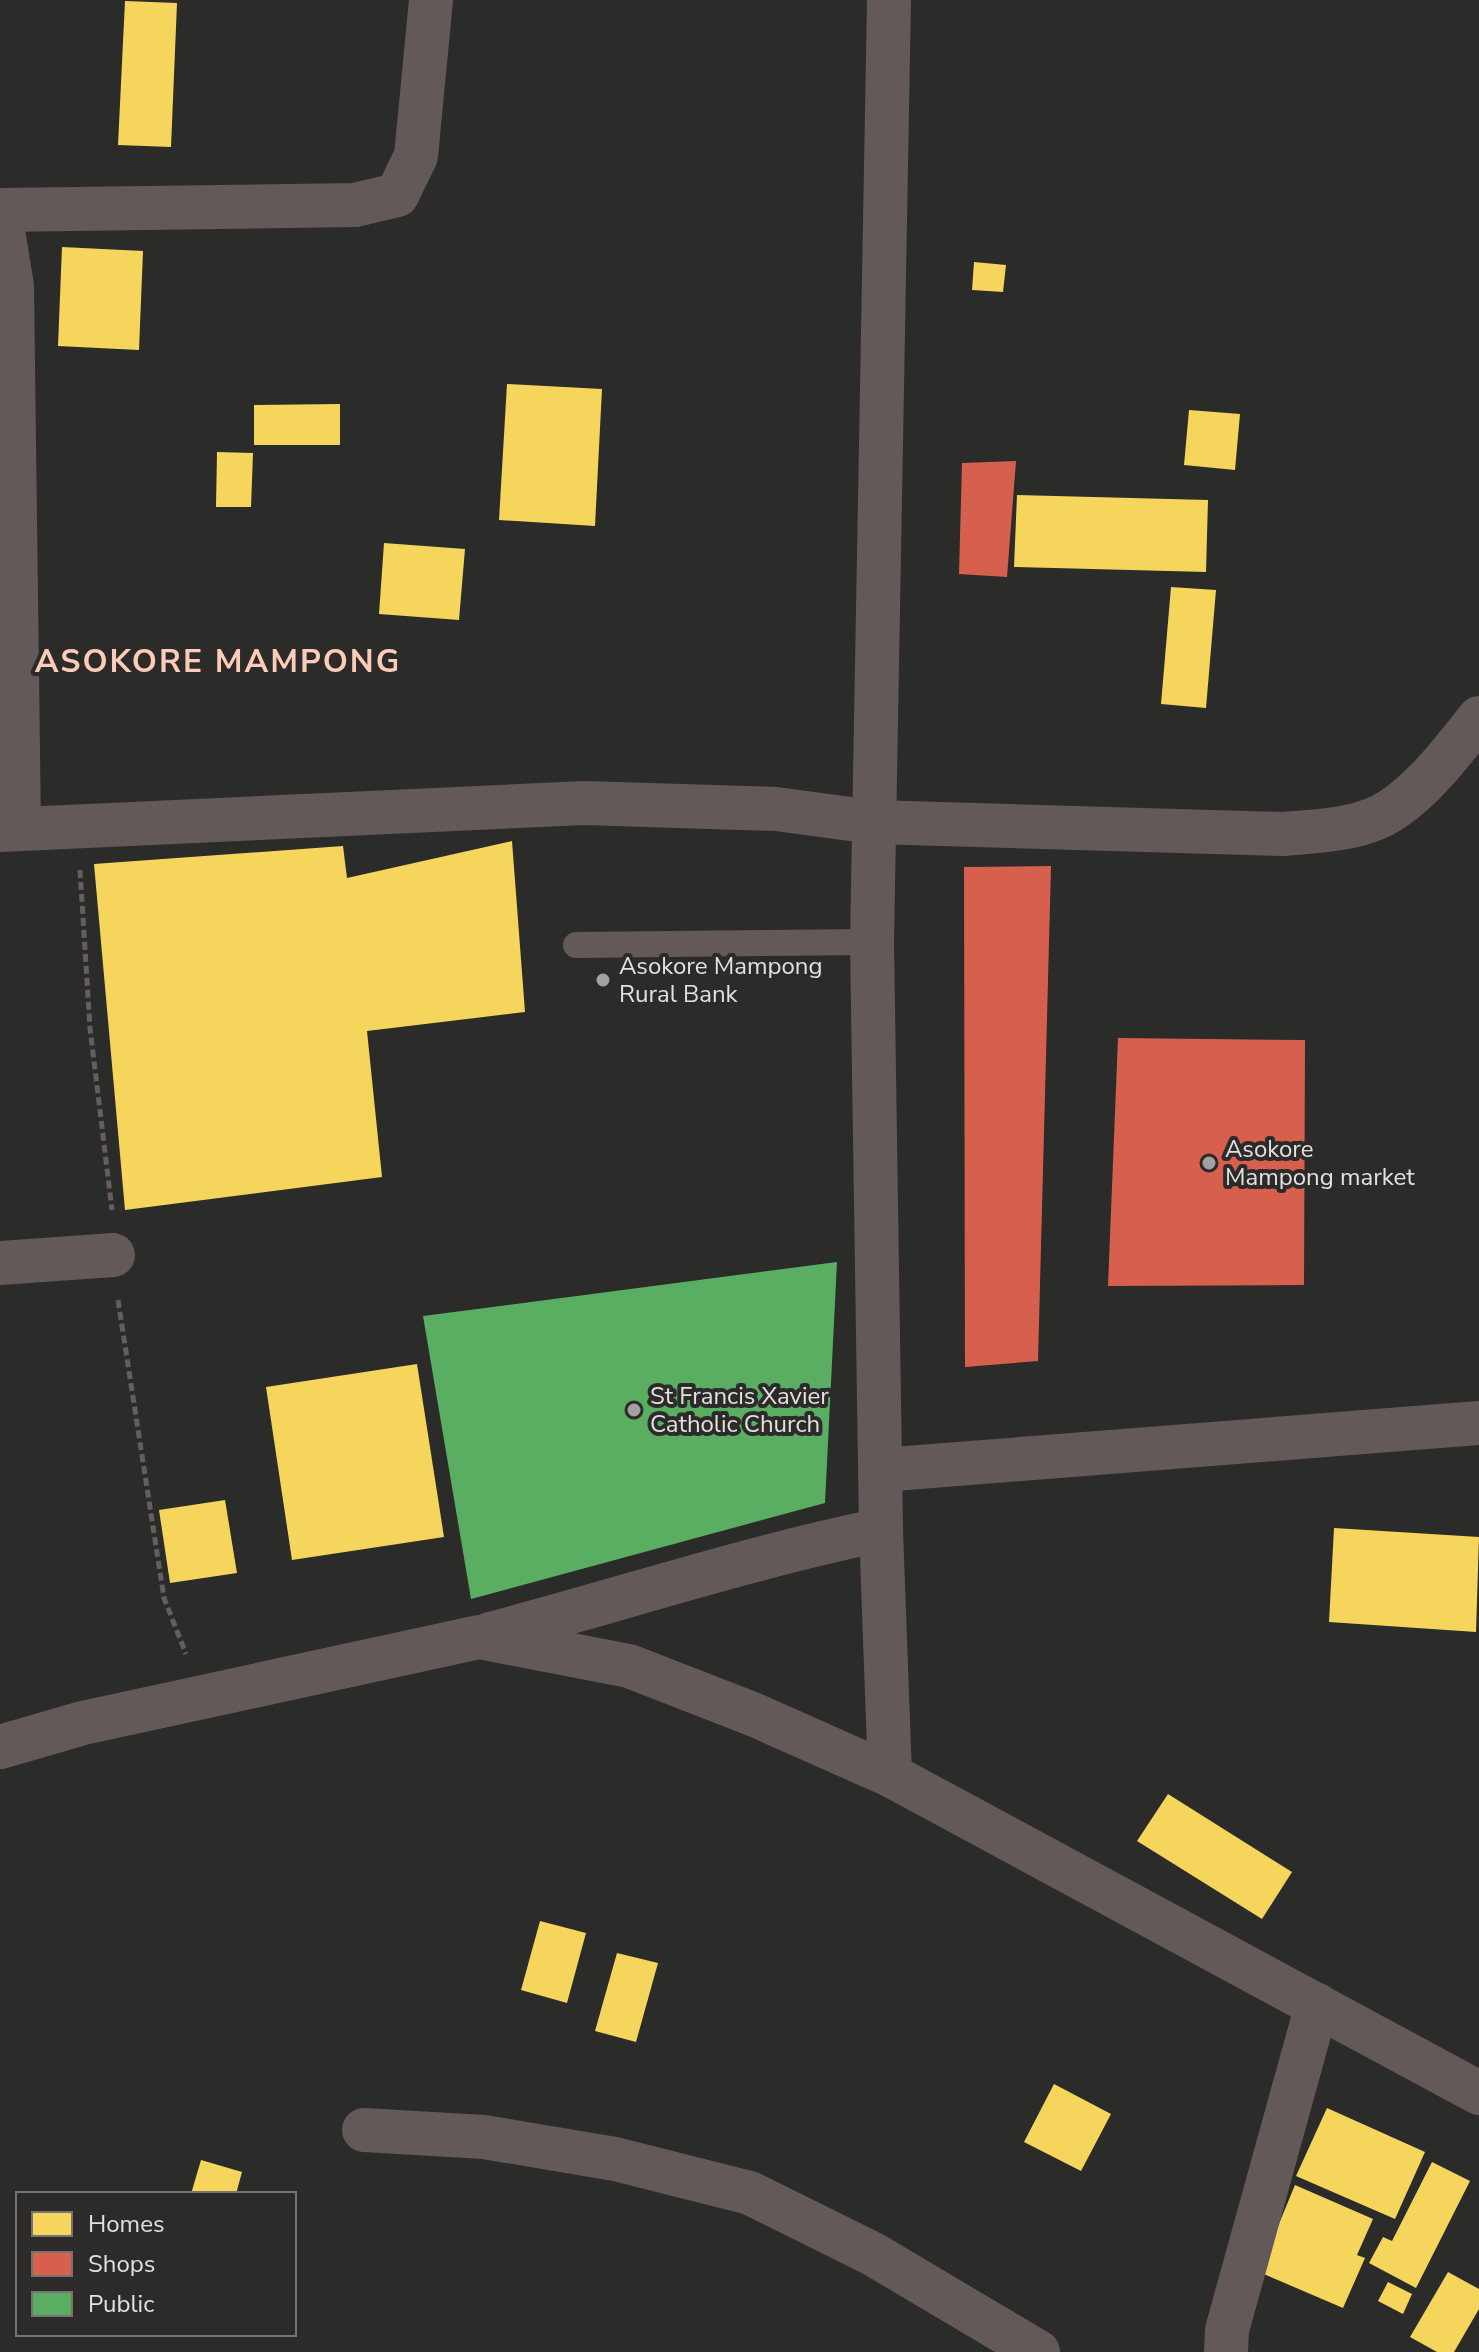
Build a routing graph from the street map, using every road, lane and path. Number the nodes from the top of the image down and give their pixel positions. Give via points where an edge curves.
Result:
1 (431, 0) edge
2 (889, 0) edge
3 (0, 211) edge
4 (1479, 718) edge
5 (873, 822) junction
6 (10, 829) edge
7 (872, 942) junction
8 (576, 945) dead end
9 (113, 1255) dead end
10 (0, 1263) edge
11 (1479, 1423) edge
12 (881, 1470) junction
13 (881, 1530) junction
14 (479, 1637) junction
15 (0, 1747) edge
16 (890, 1775) junction
17 (1317, 2005) junction
18 (1479, 2093) edge
19 (364, 2130) dead end
20 (1038, 2352) edge
21 (1226, 2352) edge

1 - 3 street via 416,156 397,195 355,205
2 - 5 street
3 - 6 street via 12,286
4 - 5 street via 1443,762 1392,810 1340,829 1283,834
5 - 6 street via 776,809 584,803
5 - 7 street
7 - 8 lane
7 - 12 street
9 - 10 street
11 - 12 street
12 - 13 street
13 - 14 street via 792,1548 659,1590
13 - 16 street
14 - 15 street via 98,1720
14 - 16 street via 629,1666
16 - 17 street
17 - 18 street
17 - 21 street via 1227,2330
19 - 20 street via 484,2137 615,2159 750,2193 873,2254

